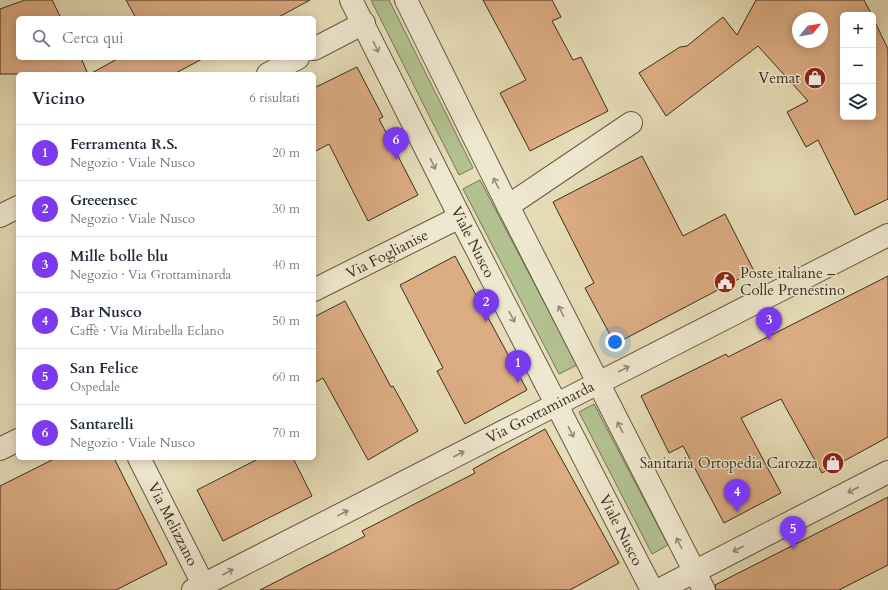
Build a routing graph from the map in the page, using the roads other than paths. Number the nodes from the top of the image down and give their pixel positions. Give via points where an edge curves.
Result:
1 (351, 0) edge
2 (407, 0) edge
3 (364, 23) junction
4 (316, 48) edge
5 (294, 60) edge
6 (272, 72) edge
7 (631, 123) dead end
8 (508, 206) junction
9 (460, 217) junction
10 (888, 235) edge
11 (316, 289) edge
12 (597, 382) junction
13 (557, 404) junction
14 (16, 441) edge
15 (0, 450) edge
16 (140, 460) edge
17 (888, 472) edge
18 (699, 581) edge
19 (201, 588) edge
20 (652, 590) edge
21 (659, 590) edge

1 - 3 street, Viale Nusco
8 -> 2 street
3 - 4 street
3 -> 9 street, Viale Nusco
5 - 6 street
7 - 8 street
12 -> 8 street
9 - 11 street, Via Foglianise
9 -> 13 street, Viale Nusco
12 -> 10 street, Via Grottaminarda
12 - 13 street, Via Grottaminarda
18 -> 12 street
19 -> 13 street, Via Grottaminarda
13 -> 20 street, Viale Nusco
14 - 15 street
16 - 19 street, Via Melizzano
17 -> 18 street
18 - 21 street

